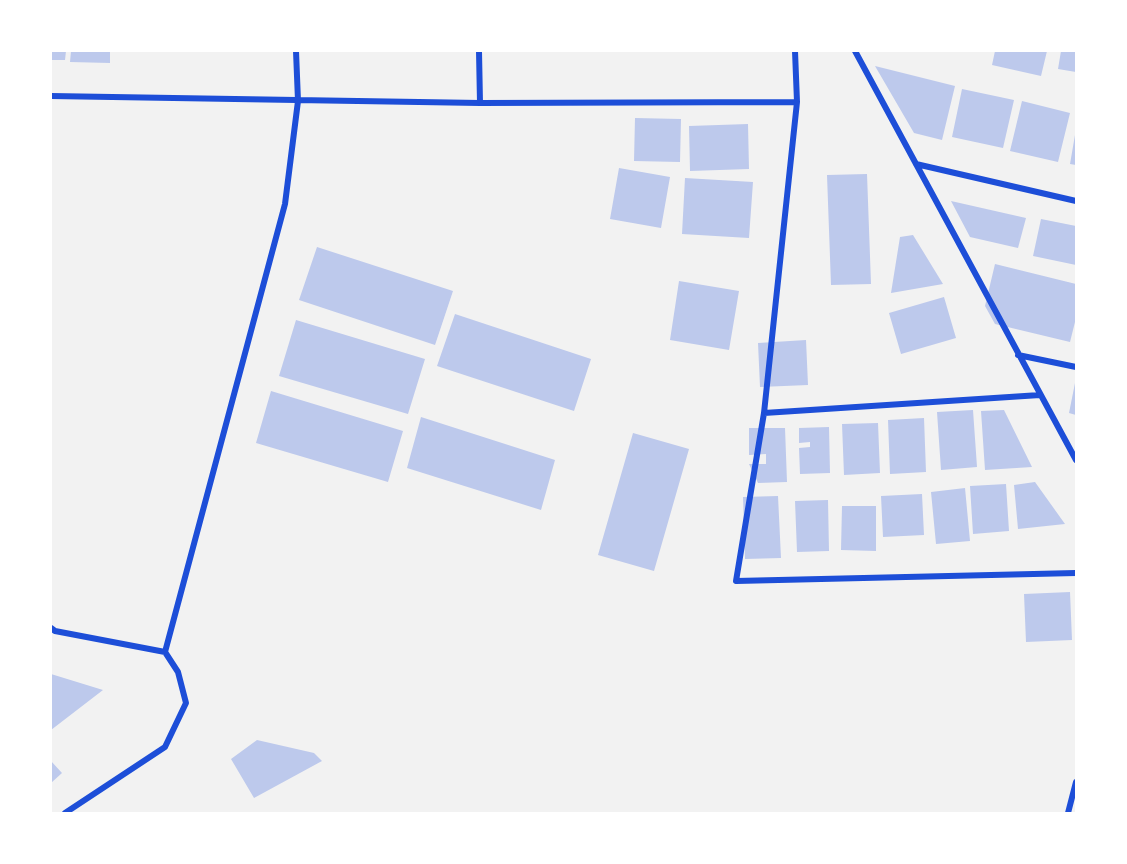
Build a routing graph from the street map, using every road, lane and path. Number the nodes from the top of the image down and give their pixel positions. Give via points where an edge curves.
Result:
1 (296, 51) edge
2 (479, 51) edge
3 (795, 51) edge
4 (855, 51) edge
5 (51, 96) edge
6 (298, 101) junction
7 (797, 102) junction
8 (480, 103) junction
9 (916, 164) junction
10 (1076, 201) edge
11 (1018, 355) junction
12 (1076, 367) edge
13 (1040, 395) junction
14 (764, 413) junction
15 (1076, 460) edge
16 (1076, 573) edge
17 (51, 628) edge
18 (165, 652) junction
19 (1076, 782) edge
20 (65, 813) edge
21 (1068, 813) edge

1 - 6 street
2 - 8 street
3 - 7 street
4 - 9 street
5 - 6 street
6 - 8 street
6 - 18 street via 285,204
7 - 8 street
7 - 14 street
9 - 10 street
9 - 11 street
11 - 12 street
11 - 13 street
13 - 14 street
13 - 15 street
14 - 16 street via 736,581
17 - 18 street
18 - 20 street via 178,672 186,703 165,747
19 - 21 street

